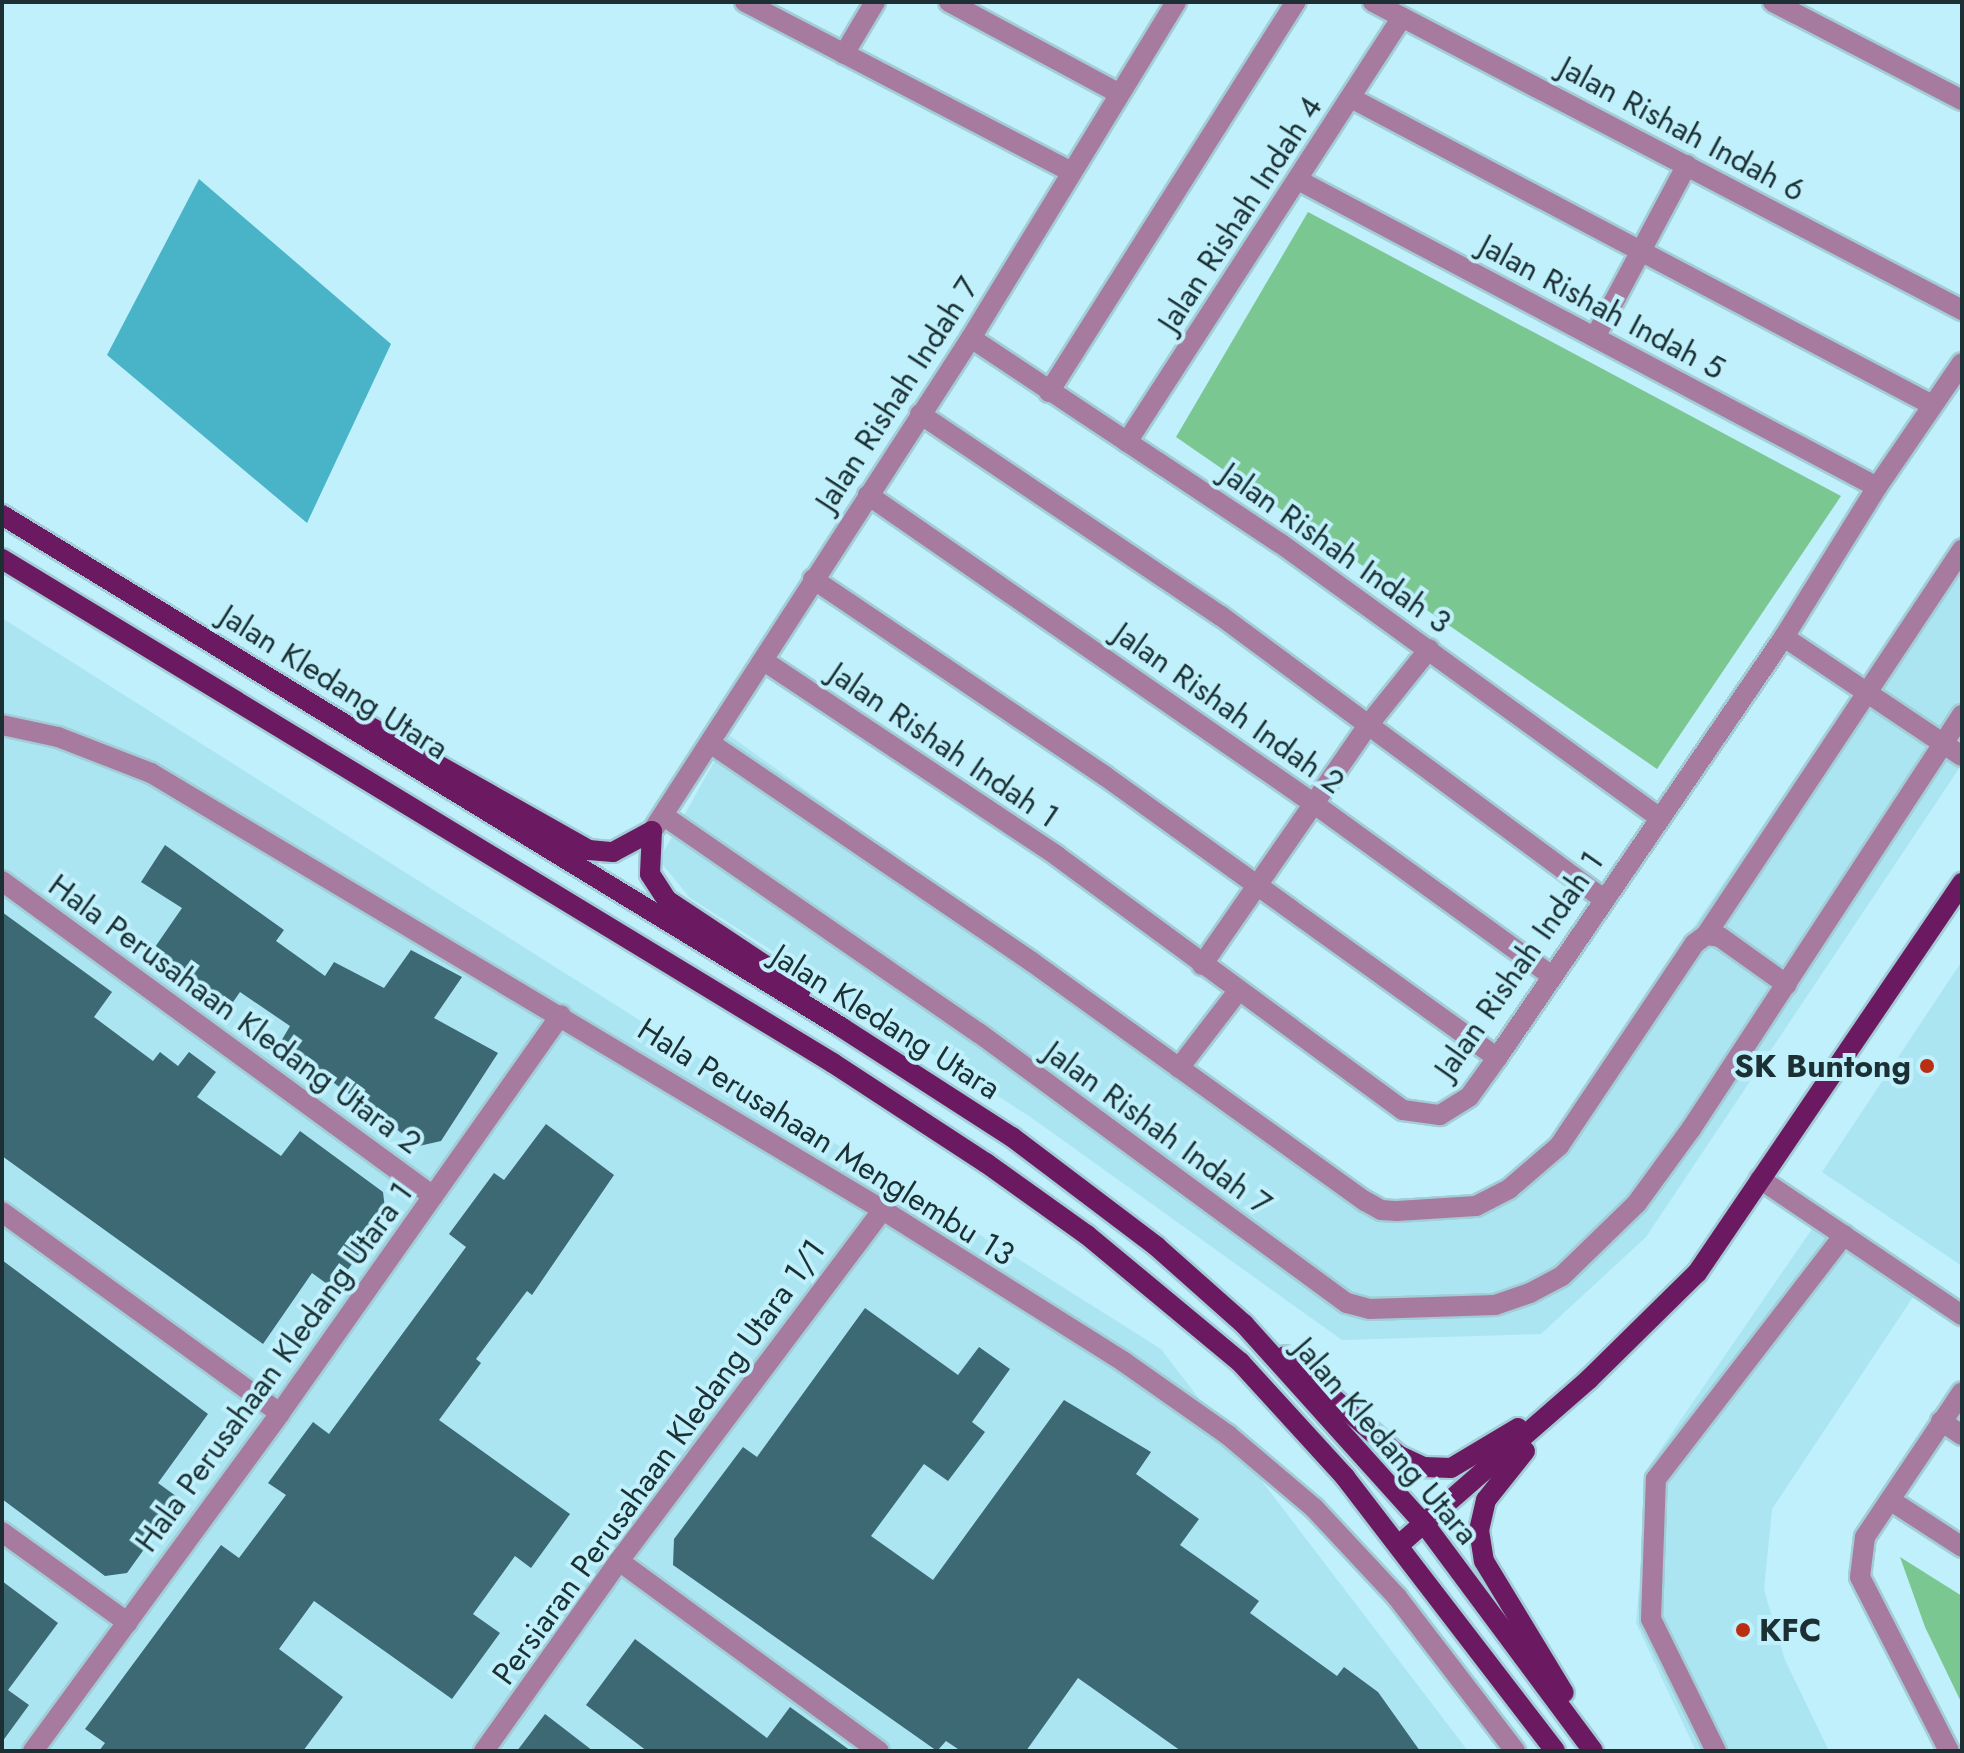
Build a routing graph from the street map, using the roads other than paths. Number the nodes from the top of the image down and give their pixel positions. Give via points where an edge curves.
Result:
1 (745, 2) edge
2 (875, 2) edge
3 (949, 2) edge
4 (1296, 2) edge
5 (1373, 2) edge
6 (1773, 2) edge
7 (1169, 4) edge
8 (1402, 17) junction
9 (844, 54) junction
10 (1118, 93) junction
11 (1351, 98) junction
12 (1962, 100) edge
13 (1687, 165) junction
14 (1071, 172) junction
15 (1298, 180) junction
16 (1639, 251) junction
17 (1962, 310) edge
18 (1595, 337) junction
19 (971, 338) junction
20 (1962, 363) edge
21 (1049, 392) junction
22 (1932, 405) junction
23 (920, 414) junction
24 (1127, 442) junction
25 (1877, 487) junction
26 (868, 495) junction
27 (2, 515) edge
28 (1962, 549) edge
29 (2, 559) edge
30 (813, 579) junction
31 (1784, 637) junction
32 (1429, 649) junction
33 (764, 661) junction
34 (1867, 692) junction
35 (300, 697) junction
36 (1962, 715) edge
37 (1369, 724) junction
38 (2, 725) edge
39 (710, 743) junction
40 (1943, 743) junction
41 (1962, 756) edge
42 (1313, 803) junction
43 (1660, 818) junction
44 (658, 824) junction
45 (2, 881) edge
46 (1962, 883) edge
47 (1258, 885) junction
48 (1604, 899) junction
49 (1706, 935) junction
50 (1202, 965) junction
51 (1552, 976) junction
52 (1787, 985) junction
53 (1238, 991) junction
54 (561, 1015) junction
55 (841, 1027) junction
56 (1497, 1058) junction
57 (1179, 1068) junction
58 (1760, 1179) junction
59 (433, 1196) junction
60 (883, 1210) junction
61 (2, 1212) edge
62 (1844, 1235) junction
63 (1962, 1315) edge
64 (1244, 1324) junction
65 (1589, 1379) junction
66 (1962, 1392) edge
67 (280, 1413) junction
68 (1941, 1421) junction
69 (1962, 1435) edge
70 (1890, 1500) junction
71 (1426, 1526) junction
72 (2, 1532) edge
73 (1399, 1545) junction
74 (1962, 1547) edge
75 (619, 1561) junction
76 (128, 1623) junction
77 (33, 1751) edge
78 (484, 1751) edge
79 (879, 1751) edge
80 (1515, 1751) edge
81 (1555, 1751) edge
82 (1595, 1751) edge
83 (1716, 1751) edge
84 (1949, 1751) edge

1 - 9 street
2 - 9 street
3 - 10 street
4 - 21 street
5 - 8 street, Jalan Rishah Indah 6
6 - 12 street
7 - 10 street, Jalan Rishah Indah 7
8 - 11 street, Jalan Rishah Indah 4
8 - 13 street, Jalan Rishah Indah 6
9 - 14 street
10 - 14 street, Jalan Rishah Indah 7
11 - 15 street, Jalan Rishah Indah 4
11 - 16 street
13 - 16 street
13 - 17 street, Jalan Rishah Indah 6
14 - 19 street, Jalan Rishah Indah 7
15 - 18 street, Jalan Rishah Indah 5
15 - 24 street, Jalan Rishah Indah 4
16 - 18 street
16 - 22 street
18 - 25 street, Jalan Rishah Indah 5
19 - 21 street, Jalan Rishah Indah 3
19 - 23 street, Jalan Rishah Indah 7
20 - 22 street, Jalan Rishah Indah 1
21 - 24 street, Jalan Rishah Indah 3
22 - 25 street, Jalan Rishah Indah 1
23 - 26 street, Jalan Rishah Indah 7
23 - 37 street via 1221,616
24 - 32 street, Jalan Rishah Indah 3
25 - 31 street, Jalan Rishah Indah 1
26 - 30 street, Jalan Rishah Indah 7
26 - 42 street, Jalan Rishah Indah 2
27 - 35 main road, Jalan Kledang Utara
28 - 34 street
29 - 73 main road, Jalan Kledang Utara via 833,1063 986,1163 1087,1235 1240,1362
30 - 33 street, Jalan Rishah Indah 7
30 - 47 street
31 - 34 street
31 - 43 street, Jalan Rishah Indah 1
32 - 37 street
32 - 43 street, Jalan Rishah Indah 3
33 - 39 street, Jalan Rishah Indah 7
33 - 50 street, Jalan Rishah Indah 1 via 1057,856
34 - 40 street
34 - 49 street
35 - 44 main road via 400,741 589,850 613,852
35 - 55 main road, Jalan Kledang Utara
36 - 40 street, Jalan Rishah Indah 7
37 - 42 street
37 - 48 street
38 - 54 street, Hala Perusahaan Menglembu 13 via 58,737 151,773
39 - 44 street, Jalan Rishah Indah 7
39 - 57 street
40 - 41 street
40 - 52 street, Jalan Rishah Indah 7
42 - 47 street
42 - 51 street, Jalan Rishah Indah 2
43 - 48 street, Jalan Rishah Indah 1
44 - 52 street, Jalan Rishah Indah 7 via 979,1033 1347,1303 1369,1309 1495,1305 1562,1276 1637,1203
44 - 55 main road via 650,874 667,900 770,965
45 - 59 street, Hala Perusahaan Kledang Utara 2
46 - 58 main road
47 - 50 street
47 - 56 street
48 - 51 street, Jalan Rishah Indah 1
49 - 52 street via 1720,937
49 - 57 street via 1694,944 1559,1146 1509,1189 1476,1206 1381,1210
50 - 53 street, Jalan Rishah Indah 1
51 - 56 street, Jalan Rishah Indah 1
53 - 56 street, Jalan Rishah Indah 1 via 1403,1110 1440,1115 1469,1097
53 - 57 street
54 - 59 street, Hala Perusahaan Kledang Utara 1
54 - 60 street, Hala Perusahaan Menglembu 13
55 - 64 main road, Jalan Kledang Utara via 1012,1137 1156,1246
58 - 62 street
58 - 65 main road via 1697,1273
59 - 67 street, Hala Perusahaan Kledang Utara 1
60 - 75 street, Persiaran Perusahaan Kledang Utara 1/1
60 - 80 street, Hala Perusahaan Menglembu 13 via 1124,1362 1228,1435 1314,1508 1397,1597
61 - 67 street
62 - 63 street
62 - 83 street via 1656,1479 1651,1619
64 - 65 main road via 1398,1455 1424,1467 1451,1468 1487,1450
64 - 71 main road, Jalan Kledang Utara
65 - 71 main road
65 - 82 main road via 1486,1500 1479,1530 1484,1561
66 - 68 street
67 - 76 street, Hala Perusahaan Kledang Utara 1
68 - 69 street
68 - 70 street
70 - 74 street
70 - 84 street via 1865,1537 1860,1577
71 - 73 main road
71 - 82 main road, Jalan Kledang Utara
72 - 76 street
73 - 81 main road, Jalan Kledang Utara
75 - 78 street, Persiaran Perusahaan Kledang Utara 1/1
75 - 79 street
76 - 77 street, Hala Perusahaan Kledang Utara 1

